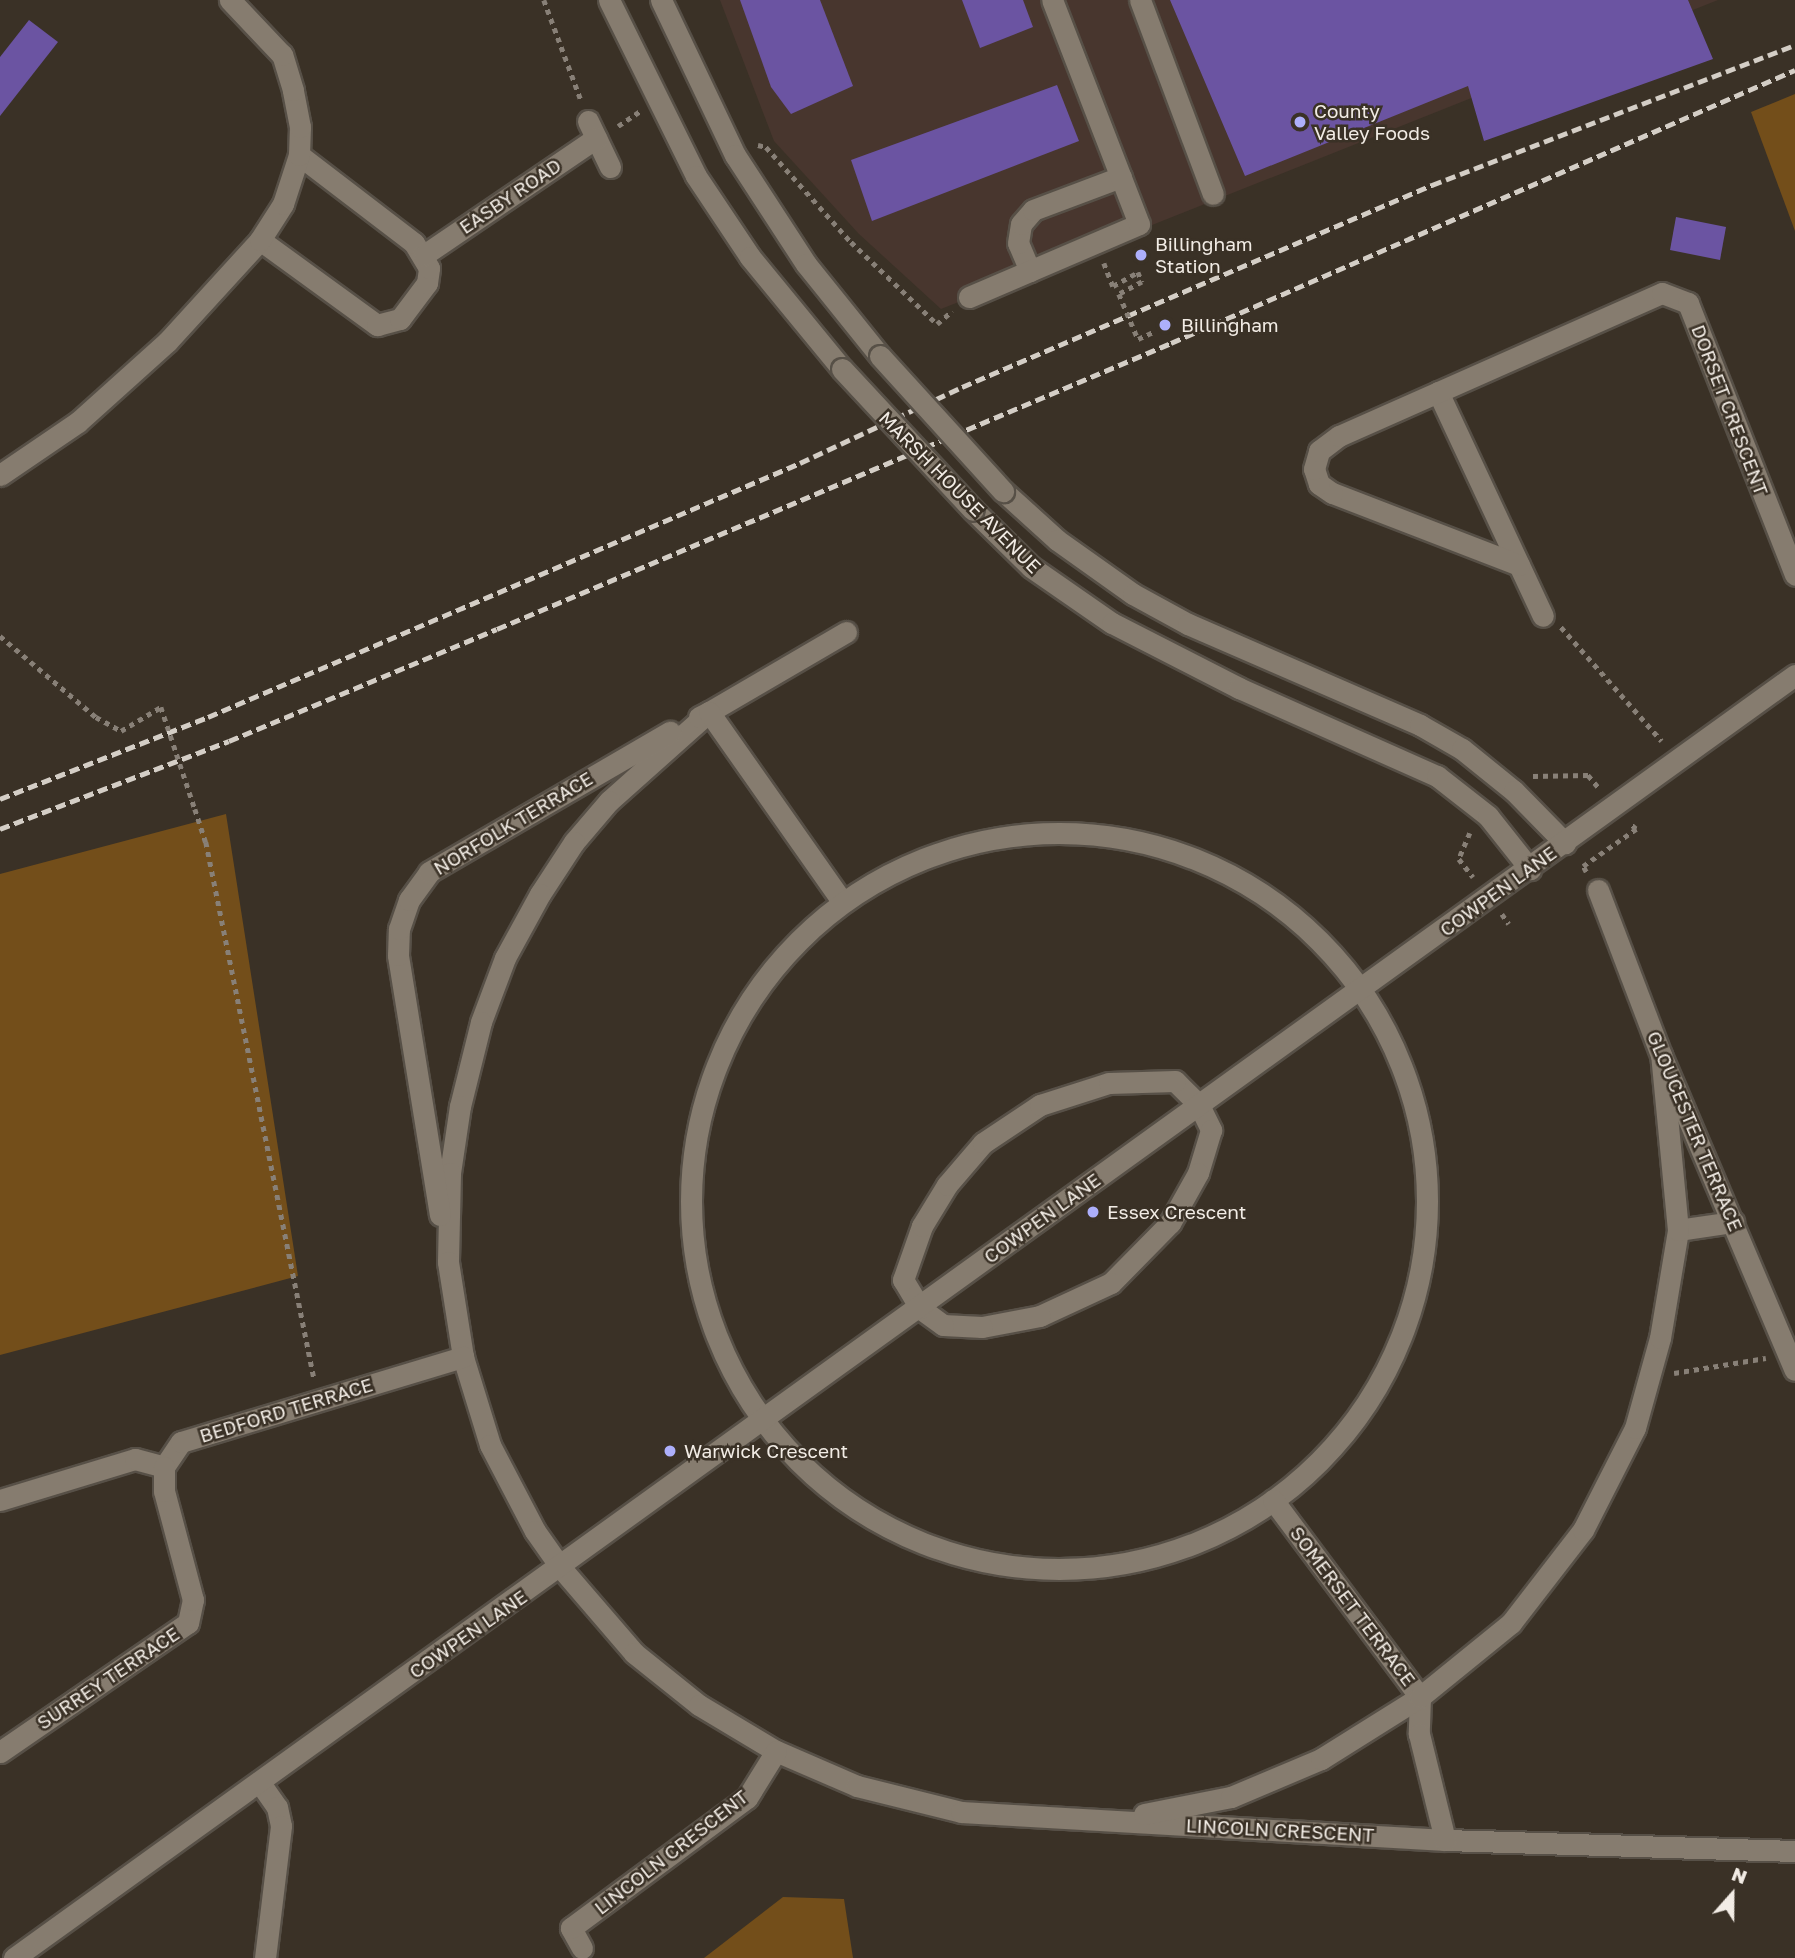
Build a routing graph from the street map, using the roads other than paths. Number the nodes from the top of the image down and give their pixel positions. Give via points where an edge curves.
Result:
1 (230, 0) edge
2 (609, 0) edge
3 (662, 0) edge
4 (1052, 0) edge
5 (1140, 0) edge
6 (299, 156) junction
7 (610, 167) dead end
8 (1121, 177) junction
9 (1213, 194) dead end
10 (260, 240) junction
11 (424, 255) junction
12 (1030, 271) junction
13 (969, 297) dead end
14 (1438, 392) junction
15 (0, 475) edge
16 (1519, 565) junction
17 (1795, 575) edge
18 (1543, 616) road end
19 (846, 632) dead end
20 (1795, 675) edge
21 (709, 712) junction
22 (1565, 843) junction
23 (1530, 869) junction
24 (1598, 890) dead end
25 (842, 901) junction
26 (1362, 987) junction
27 (1661, 1055) junction
28 (1199, 1105) junction
29 (1733, 1222) junction
30 (1678, 1230) junction
31 (448, 1262) junction
32 (920, 1308) junction
33 (463, 1357) junction
34 (1792, 1362) edge
35 (765, 1419) junction
36 (164, 1467) junction
37 (0, 1500) edge
38 (1273, 1500) junction
39 (561, 1568) junction
40 (1420, 1697) junction
41 (776, 1751) junction
42 (0, 1752) edge
43 (260, 1783) junction
44 (1111, 1820) junction
45 (1445, 1840) junction
46 (1795, 1851) edge
47 (582, 1948) dead end
48 (14, 1958) edge
49 (265, 1958) edge

1 - 6 street via 282,55 300,127
2 - 23 street, MARSH HOUSE AVENUE, bridge via 696,176 750,257 842,369 1031,567 1112,623 1239,688 1437,776 1488,816
3 - 22 street, MARSH HOUSE AVENUE, bridge via 734,155 806,264 880,356 1003,491 1057,540 1133,594 1188,624 1420,725 1462,749 1514,791
4 - 8 street
5 - 9 street
6 - 10 street via 283,204
6 - 11 street
7 - 11 street, EASBY ROAD via 592,129
8 - 12 street via 1033,209 1021,224 1018,243
8 - 12 street via 1139,224
10 - 11 street via 377,325 400,319 427,283
10 - 15 street via 167,342 78,422
12 - 13 street
14 - 16 street
14 - 16 street, DORSET CRESCENT via 1339,436 1319,451 1314,469 1319,484
14 - 17 street, DORSET CRESCENT via 1662,293 1688,303
16 - 18 street
19 - 21 street
20 - 22 street, COWPEN LANE
21 - 25 street
21 - 31 street via 646,764 574,842 505,958 481,1022 460,1106 450,1173
21 - 31 street, NORFOLK TERRACE via 620,758 429,872 410,900 399,929 398,955
22 - 23 street, COWPEN LANE
23 - 26 street, COWPEN LANE
24 - 27 street, GLOUCESTER TERRACE
25 - 26 street via 936,853 1040,831 1097,833 1155,844 1203,860 1264,891 1305,921
25 - 35 street via 780,962 752,1000 722,1054 704,1104 695,1158 693,1230 707,1317 733,1373
26 - 28 street, COWPEN LANE
26 - 38 street via 1410,1087 1425,1166 1424,1255 1406,1328 1363,1412 1316,1466
27 - 29 street, GLOUCESTER TERRACE
27 - 30 street
28 - 32 street, COWPEN LANE
28 - 32 street via 1211,1130 1198,1173 1170,1223 1111,1283 1040,1316 982,1327 943,1325
28 - 32 street via 1175,1081 1109,1083 1040,1105 983,1143 947,1185 922,1226 903,1280
29 - 30 street
29 - 34 street, GLOUCESTER TERRACE
30 - 40 street via 1635,1428 1583,1530 1511,1623
31 - 33 street
32 - 35 street, COWPEN LANE
33 - 36 street, BEDFORD TERRACE via 181,1442
33 - 39 street via 490,1445 535,1531
35 - 38 street via 791,1454 863,1513 918,1546 991,1568 1066,1572 1147,1562 1219,1536
35 - 39 street, COWPEN LANE
36 - 37 street via 135,1459
36 - 42 street, SURREY TERRACE via 164,1491 193,1600 188,1623
38 - 40 street, SOMERSET TERRACE
39 - 41 street, LINCOLN CRESCENT via 634,1653 699,1705
39 - 43 street, COWPEN LANE
40 - 44 street via 1321,1759 1231,1797
40 - 45 street, SOMERSET TERRACE via 1419,1734
41 - 44 street, LINCOLN CRESCENT via 857,1786 961,1812
41 - 47 street, LINCOLN CRESCENT via 747,1798 571,1928
43 - 48 street, COWPEN LANE
43 - 49 street via 277,1807 281,1826
44 - 45 street, LINCOLN CRESCENT
45 - 46 street, LINCOLN CRESCENT

